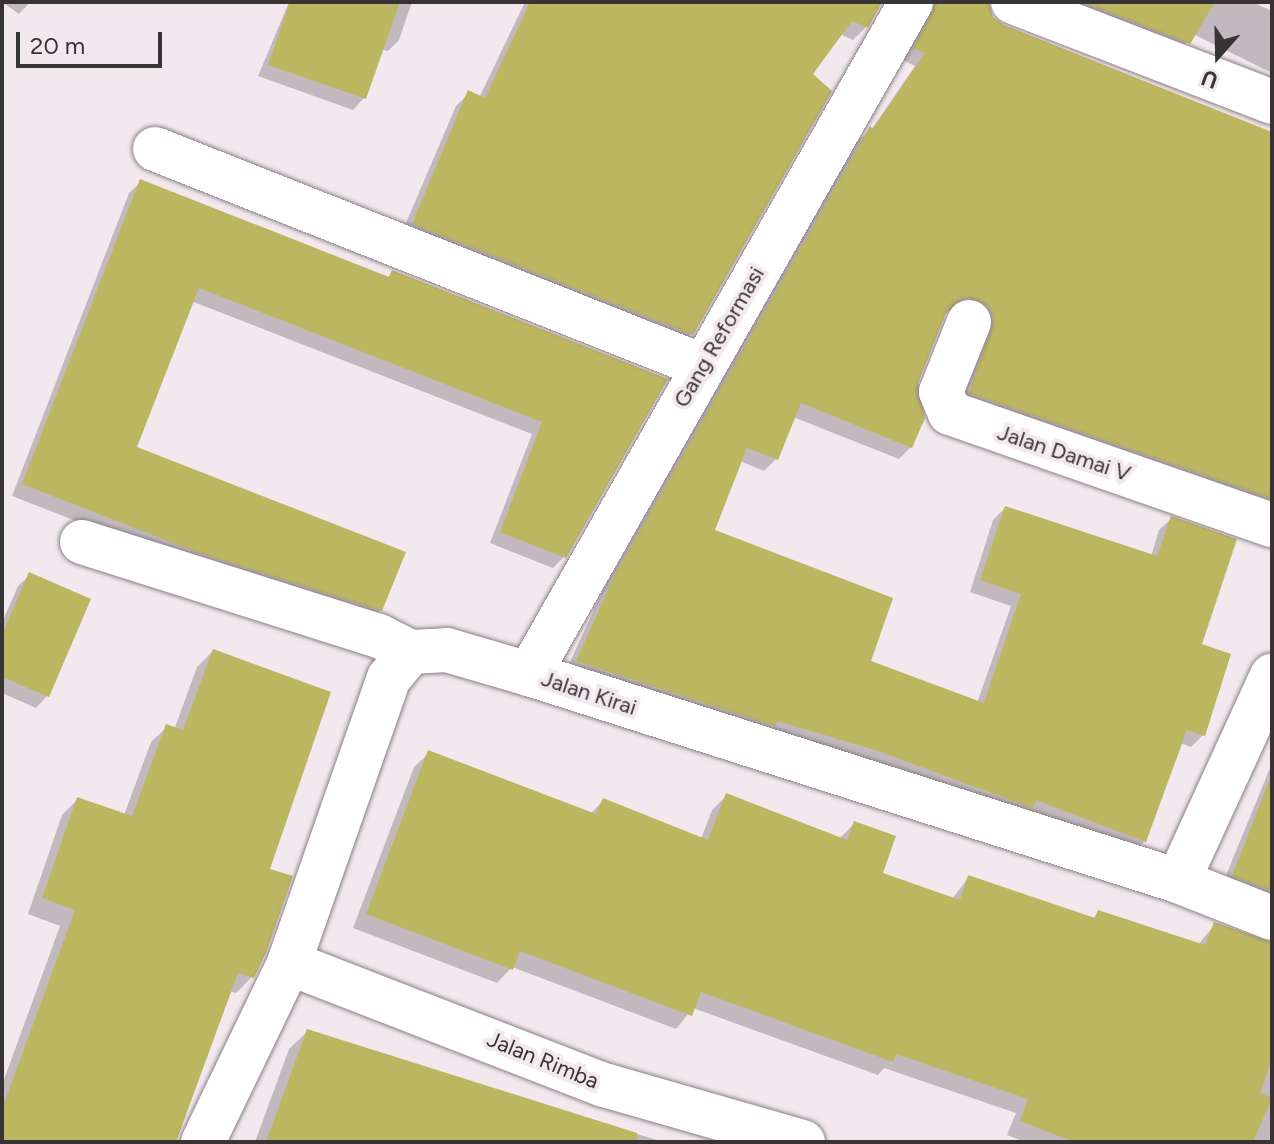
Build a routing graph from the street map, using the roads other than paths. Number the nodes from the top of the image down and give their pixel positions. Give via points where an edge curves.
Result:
1 (911, 2) edge
2 (1013, 2) edge
3 (1272, 102) edge
4 (155, 149) dead end
5 (969, 322) dead end
6 (700, 365) junction
7 (1272, 525) edge
8 (82, 542) dead end
9 (411, 652) junction
10 (529, 674) junction
11 (1272, 676) edge
12 (1178, 881) junction
13 (1272, 918) edge
14 (289, 963) junction
15 (203, 1142) edge
16 (803, 1142) edge

1 - 6 street, Gang Reformasi
2 - 3 street
4 - 6 street
5 - 7 street, Jalan Damai V via 941,392 950,413
6 - 10 street, Gang Reformasi
8 - 9 street via 379,636
9 - 10 street, Jalan Kirai via 447,650
9 - 14 street via 389,678
10 - 12 street, Jalan Kirai
11 - 12 street
12 - 13 street, Jalan Kirai
14 - 15 street
14 - 16 street, Jalan Rimba via 604,1085

